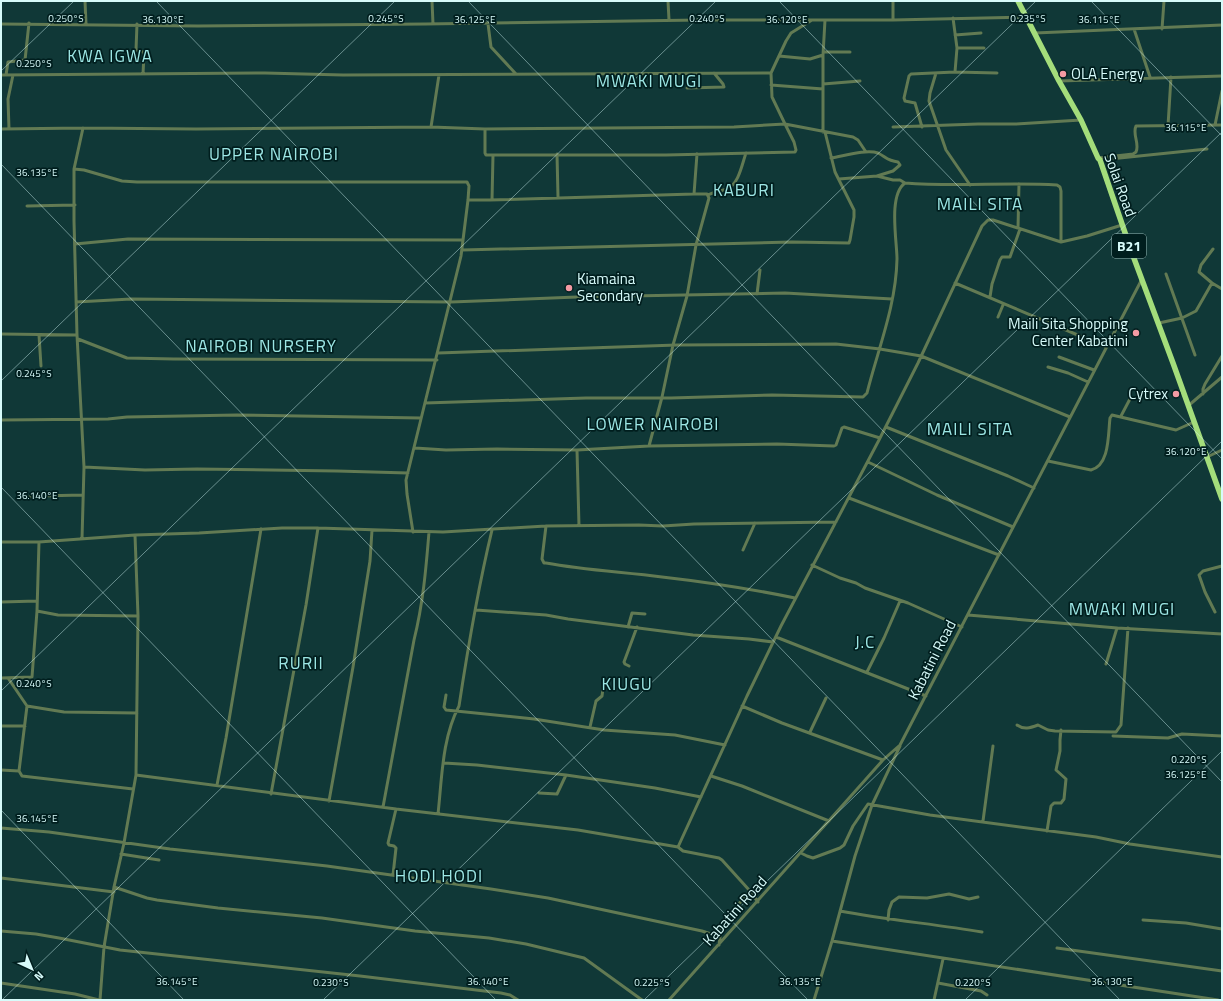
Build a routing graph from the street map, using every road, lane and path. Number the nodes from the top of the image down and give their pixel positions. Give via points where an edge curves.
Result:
1 (85, 1) edge
2 (432, 1) edge
3 (668, 1) edge
4 (893, 1) edge
5 (1018, 1) edge
6 (1164, 1) edge
7 (1026, 16) junction
8 (953, 18) junction
9 (814, 19) junction
10 (669, 20) junction
11 (825, 20) junction
12 (893, 20) junction
13 (29, 23) junction
14 (1, 24) edge
15 (86, 24) junction
16 (137, 24) junction
17 (433, 24) junction
18 (488, 24) junction
19 (1222, 25) edge
20 (1134, 28) junction
21 (1162, 28) junction
22 (981, 33) dead end
23 (1035, 33) junction
24 (955, 35) junction
25 (958, 48) junction
26 (984, 48) dead end
27 (850, 52) dead end
28 (823, 53) junction
29 (779, 56) junction
30 (955, 72) junction
31 (714, 73) junction
32 (771, 73) junction
33 (936, 73) junction
34 (997, 73) dead end
35 (143, 74) junction
36 (516, 74) junction
37 (1, 75) edge
38 (6, 75) junction
39 (13, 75) junction
40 (439, 75) junction
41 (1222, 76) edge
42 (1150, 77) junction
43 (1171, 77) junction
44 (860, 81) dead end
45 (1059, 81) junction
46 (823, 84) junction
47 (771, 85) junction
48 (687, 88) dead end
49 (823, 90) junction
50 (1222, 91) edge
51 (1081, 120) junction
52 (785, 124) junction
53 (1215, 125) junction
54 (1222, 125) edge
55 (937, 126) junction
56 (1168, 126) junction
57 (431, 127) junction
58 (893, 127) dead end
59 (922, 127) junction
60 (83, 128) junction
61 (485, 128) junction
62 (1, 129) edge
63 (9, 129) junction
64 (824, 132) junction
65 (1207, 149) dead end
66 (866, 152) junction
67 (746, 153) junction
68 (557, 154) junction
69 (697, 154) junction
70 (493, 155) junction
71 (831, 158) junction
72 (1099, 159) junction
73 (74, 169) junction
74 (885, 176) junction
75 (839, 179) junction
76 (905, 183) junction
77 (1019, 184) junction
78 (970, 185) junction
79 (694, 194) junction
80 (708, 195) junction
81 (558, 197) junction
82 (468, 200) junction
83 (492, 200) junction
84 (75, 205) junction
85 (27, 206) dead end
86 (1122, 224) junction
87 (1019, 229) junction
88 (463, 240) junction
89 (1061, 242) junction
90 (75, 244) junction
91 (696, 245) junction
92 (1213, 249) dead end
93 (462, 250) junction
94 (760, 270) dead end
95 (1166, 274) dead end
96 (1142, 279) junction
97 (1212, 283) junction
98 (955, 284) junction
99 (1222, 288) edge
100 (757, 294) junction
101 (687, 296) junction
102 (990, 297) junction
103 (892, 298) junction
104 (76, 302) junction
105 (451, 302) junction
106 (1003, 304) junction
107 (998, 317) dead end
108 (1182, 318) junction
109 (1159, 323) junction
110 (1, 334) edge
111 (38, 335) junction
112 (78, 337) junction
113 (673, 345) junction
114 (1106, 347) junction
115 (880, 349) junction
116 (438, 353) junction
117 (1195, 355) dead end
118 (921, 356) junction
119 (1222, 356) edge
120 (1059, 357) dead end
121 (436, 360) junction
122 (41, 366) dead end
123 (1048, 367) dead end
124 (1094, 370) junction
125 (1222, 377) edge
126 (1088, 382) junction
127 (1203, 394) junction
128 (662, 397) junction
129 (1131, 397) dead end
130 (425, 403) junction
131 (1188, 406) junction
132 (1121, 416) junction
133 (1070, 417) junction
134 (81, 418) junction
135 (421, 418) junction
136 (1, 420) edge
137 (1194, 422) junction
138 (886, 426) junction
139 (880, 438) junction
140 (649, 446) junction
141 (415, 448) junction
142 (577, 450) junction
143 (1222, 450) edge
144 (1207, 458) junction
145 (1048, 460) junction
146 (868, 462) junction
147 (84, 467) junction
148 (408, 473) junction
149 (1034, 488) junction
150 (83, 496) junction
151 (19, 498) dead end
152 (849, 498) junction
153 (1222, 499) edge
154 (836, 522) junction
155 (755, 523) junction
156 (546, 526) junction
157 (579, 526) junction
158 (1013, 527) junction
159 (318, 528) junction
160 (262, 529) junction
161 (372, 530) junction
162 (492, 530) junction
163 (413, 532) junction
164 (429, 532) junction
165 (135, 535) junction
166 (82, 539) junction
167 (1, 542) edge
168 (39, 542) junction
169 (743, 550) dead end
170 (999, 555) junction
171 (812, 565) junction
172 (1222, 566) edge
173 (795, 598) junction
174 (37, 601) junction
175 (900, 601) junction
176 (1, 602) edge
177 (476, 610) junction
178 (37, 611) junction
179 (1215, 612) dead end
180 (645, 614) dead end
181 (968, 615) junction
182 (138, 616) junction
183 (628, 627) junction
184 (637, 627) junction
185 (962, 627) junction
186 (1117, 628) junction
187 (1128, 628) junction
188 (1222, 634) edge
189 (776, 637) junction
190 (773, 642) junction
191 (1106, 664) dead end
192 (628, 666) dead end
193 (867, 672) junction
194 (1, 678) edge
195 (8, 678) junction
196 (604, 681) dead end
197 (446, 695) dead end
198 (926, 696) junction
199 (826, 698) dead end
200 (27, 706) junction
201 (742, 706) junction
202 (457, 710) junction
203 (137, 712) junction
204 (1017, 725) dead end
205 (1, 726) edge
206 (25, 726) junction
207 (590, 727) junction
208 (1061, 730) junction
209 (810, 732) junction
210 (1112, 736) dead end
211 (1222, 736) edge
212 (900, 745) junction
213 (726, 746) junction
214 (993, 746) dead end
215 (883, 760) junction
216 (444, 763) junction
217 (1, 770) edge
218 (19, 771) junction
219 (136, 775) junction
220 (566, 775) junction
221 (711, 776) junction
222 (217, 785) junction
223 (133, 789) junction
224 (539, 793) dead end
225 (270, 794) junction
226 (701, 797) junction
227 (329, 801) junction
228 (872, 805) junction
229 (383, 807) junction
230 (396, 809) junction
231 (438, 814) junction
232 (829, 820) junction
233 (983, 821) junction
234 (1, 828) edge
235 (1047, 831) junction
236 (124, 843) junction
237 (678, 847) junction
238 (801, 853) junction
239 (121, 854) junction
240 (1222, 857) edge
241 (159, 860) dead end
242 (393, 876) junction
243 (1, 878) edge
244 (114, 887) junction
245 (750, 891) junction
246 (114, 892) junction
247 (978, 897) dead end
248 (758, 902) junction
249 (840, 911) junction
250 (888, 920) junction
251 (1143, 920) dead end
252 (1222, 929) edge
253 (1, 931) edge
254 (982, 932) dead end
255 (720, 937) junction
256 (832, 941) junction
257 (104, 947) junction
258 (718, 947) junction
259 (1057, 948) dead end
260 (943, 959) junction
261 (1222, 971) edge
262 (1, 983) edge
263 (938, 984) junction
264 (987, 996) dead end
265 (100, 1000) edge
266 (518, 1000) edge
267 (642, 1000) edge
268 (669, 1000) edge
269 (814, 1000) edge
270 (934, 1000) edge
271 (1218, 1000) edge

1 - 15 street
2 - 17 street
3 - 10 street
4 - 12 street
5 - 7 highway, Solai Road / B21
6 - 21 street
7 - 8 street
7 - 23 highway, Solai Road / B21
8 - 12 street
8 - 24 street
9 - 10 street
9 - 11 street
9 - 29 street via 791,33
10 - 18 street
11 - 12 street
11 - 28 street
13 - 14 street
13 - 15 street
13 - 38 street via 24,60 8,62
15 - 16 street
16 - 17 street
16 - 35 street via 136,50 144,54
17 - 18 street
18 - 36 street via 491,47
19 - 21 street
20 - 21 street
20 - 23 street
20 - 42 street
22 - 24 street
23 - 45 highway, Solai Road / B21
24 - 25 street
25 - 26 street
25 - 30 street
27 - 28 street
28 - 29 street via 810,59
28 - 46 street
29 - 32 street
30 - 33 street
30 - 34 street
31 - 32 street
31 - 36 street
31 - 48 street via 724,87
32 - 47 street
33 - 55 street via 929,101
33 - 59 street via 911,74 908,79 904,100 915,103
35 - 39 street
35 - 40 street
36 - 40 street
37 - 38 street
38 - 39 street
39 - 63 street via 8,100
40 - 57 street
41 - 43 street
42 - 43 street
42 - 45 street
43 - 56 street
44 - 46 street
45 - 51 highway, Solai Road / B21
46 - 49 street
47 - 49 street
47 - 52 street via 772,97
49 - 64 street
50 - 53 street
51 - 55 street
51 - 72 highway, Solai Road / B21
52 - 61 street via 734,127
52 - 64 street
52 - 67 street via 796,151
53 - 54 street
53 - 56 street
55 - 59 street
55 - 78 street via 948,153
56 - 72 street via 1136,126 1136,152
57 - 60 street
57 - 61 street
58 - 59 street
60 - 63 street
60 - 73 street
61 - 70 street via 485,154
62 - 63 street
64 - 66 street via 853,137
64 - 71 street
65 - 72 street
66 - 71 street
66 - 74 street via 878,153 898,162 898,168
67 - 69 street
67 - 80 street via 733,184
68 - 69 street
68 - 70 street
68 - 81 street
69 - 79 street
70 - 83 street
71 - 75 street
72 - 86 highway, Solai Road / B21
73 - 82 street via 122,181 137,182 465,181 469,186
73 - 84 street
74 - 75 street
74 - 76 street
75 - 91 street via 854,214 849,243
76 - 78 street
76 - 103 street via 897,197 894,217 897,260
77 - 78 street
77 - 87 street
77 - 89 street via 1060,187
79 - 80 street
79 - 81 street
80 - 91 street
81 - 83 street
82 - 83 street
82 - 88 street
84 - 85 street
84 - 90 street
86 - 89 street
86 - 96 highway, Solai Road / B21
87 - 89 street
87 - 98 street via 993,220 984,222
87 - 102 street via 1010,257 1002,257 1000,260
88 - 90 street via 128,239
88 - 93 street
90 - 104 street
91 - 93 street
91 - 101 street
92 - 97 street via 1199,270 1200,274
93 - 105 street
94 - 100 street
95 - 108 street
96 - 109 highway, Solai Road / B21
96 - 114 street, Kabatini Road
97 - 99 street
97 - 108 street via 1196,311
98 - 102 street
98 - 118 street
100 - 101 street
100 - 103 street
101 - 105 street
101 - 113 street
102 - 106 street
103 - 115 street
104 - 105 street via 130,299
104 - 112 street
105 - 116 street
106 - 107 street
106 - 114 street
108 - 109 street
108 - 117 street
109 - 131 highway, Solai Road / B21
110 - 111 street
111 - 112 street
111 - 122 street
112 - 121 street via 127,358
112 - 134 street
113 - 115 street via 836,344
113 - 116 street
113 - 128 street
114 - 124 street, Kabatini Road
115 - 118 street
115 - 128 street via 867,393 863,397
116 - 121 street
118 - 133 street
118 - 138 street
119 - 127 street via 1205,384
120 - 124 street
121 - 130 street
123 - 126 street
124 - 126 street, Kabatini Road
125 - 127 street
126 - 133 street, Kabatini Road
127 - 131 street
128 - 130 street
128 - 140 street
129 - 132 street
130 - 135 street
131 - 137 highway, Solai Road / B21
132 - 137 street via 1176,430
132 - 145 street via 1111,416 1104,457 1096,469 1090,470
133 - 145 street, Kabatini Road
134 - 135 street via 267,415
134 - 136 street
134 - 147 street
135 - 141 street
137 - 144 highway, Solai Road / B21
138 - 139 street
138 - 149 street
139 - 140 street via 844,427 834,446
139 - 146 street
140 - 142 street
141 - 142 street
141 - 148 street
142 - 157 street
143 - 144 street
144 - 153 highway, Solai Road / B21
145 - 149 street, Kabatini Road
146 - 152 street
146 - 158 street
147 - 148 street
147 - 150 street
148 - 163 street via 406,488
149 - 158 street, Kabatini Road
150 - 151 street
150 - 166 street
152 - 154 street
152 - 170 street
154 - 155 street
154 - 171 street
155 - 157 street
155 - 169 street
156 - 157 street
156 - 162 street
156 - 173 street via 542,559 546,564 661,577
158 - 170 street, Kabatini Road
159 - 160 street
159 - 161 street
159 - 225 street
160 - 165 street
160 - 222 street
161 - 163 street
161 - 227 street via 370,561
162 - 164 street
162 - 177 street
163 - 164 street
164 - 229 street via 420,616
165 - 166 street
165 - 182 street
166 - 168 street
167 - 168 street
168 - 174 street
170 - 181 street, Kabatini Road
171 - 173 street
171 - 175 street
172 - 179 street via 1203,571 1199,575
173 - 189 street
174 - 176 street
174 - 178 street
175 - 185 street
175 - 193 street
177 - 183 street via 546,615
177 - 202 street via 460,706
178 - 182 street via 58,616
178 - 195 street via 32,677
180 - 183 street via 632,613
181 - 185 street, Kabatini Road
181 - 186 street
182 - 203 street
183 - 184 street
184 - 190 street
184 - 192 street via 624,662
185 - 198 street, Kabatini Road
186 - 187 street
186 - 191 street
187 - 188 street
187 - 208 street via 1121,725 1116,732
189 - 190 street
189 - 193 street
190 - 201 street
193 - 198 street
194 - 195 street
195 - 200 street
196 - 207 street via 602,696 595,703
197 - 202 street via 445,708
198 - 212 street, Kabatini Road
199 - 209 street
200 - 203 street via 64,712
200 - 206 street
201 - 209 street
201 - 213 street
202 - 207 street
202 - 216 street via 447,742
203 - 219 street
204 - 208 street via 1026,729 1038,725 1048,730
205 - 206 street
206 - 218 street
207 - 213 street via 675,735
208 - 235 street via 1056,770 1066,779 1064,799 1061,803 1054,803 1051,806
209 - 215 street
210 - 211 street
212 - 215 street, Kabatini Road
212 - 228 street
213 - 221 street
214 - 233 street
215 - 232 street, Kabatini Road
216 - 220 street
216 - 231 street
217 - 218 street
218 - 223 street via 22,776
219 - 222 street
219 - 223 street
220 - 224 street via 557,794
220 - 226 street
221 - 226 street
221 - 232 street
222 - 225 street
223 - 236 street
225 - 227 street
226 - 237 street
227 - 229 street
228 - 233 street
228 - 238 street via 868,804 840,848 813,858
228 - 249 street
229 - 230 street
230 - 231 street
230 - 242 street via 388,843 396,848
231 - 237 street via 578,830
232 - 238 street, Kabatini Road
233 - 235 street
234 - 236 street
235 - 240 street
236 - 239 street
236 - 242 street
237 - 245 street via 683,851 719,858
238 - 248 street, Kabatini Road
239 - 241 street
239 - 244 street
242 - 255 street via 521,893 677,925
243 - 246 street
244 - 246 street
244 - 267 street via 157,900 526,944 584,958
245 - 248 street
245 - 255 street via 724,921
246 - 257 street
247 - 250 street via 949,894 926,898 899,897 892,902
248 - 258 street, Kabatini Road
249 - 250 street
249 - 256 street
250 - 254 street
251 - 252 street
253 - 257 street via 52,936
255 - 258 street
256 - 260 street
256 - 269 street
257 - 265 street
257 - 266 street via 500,993
258 - 268 street, Kabatini Road
259 - 261 street
260 - 263 street
260 - 271 street
262 - 265 street
263 - 264 street via 981,992
263 - 270 street

